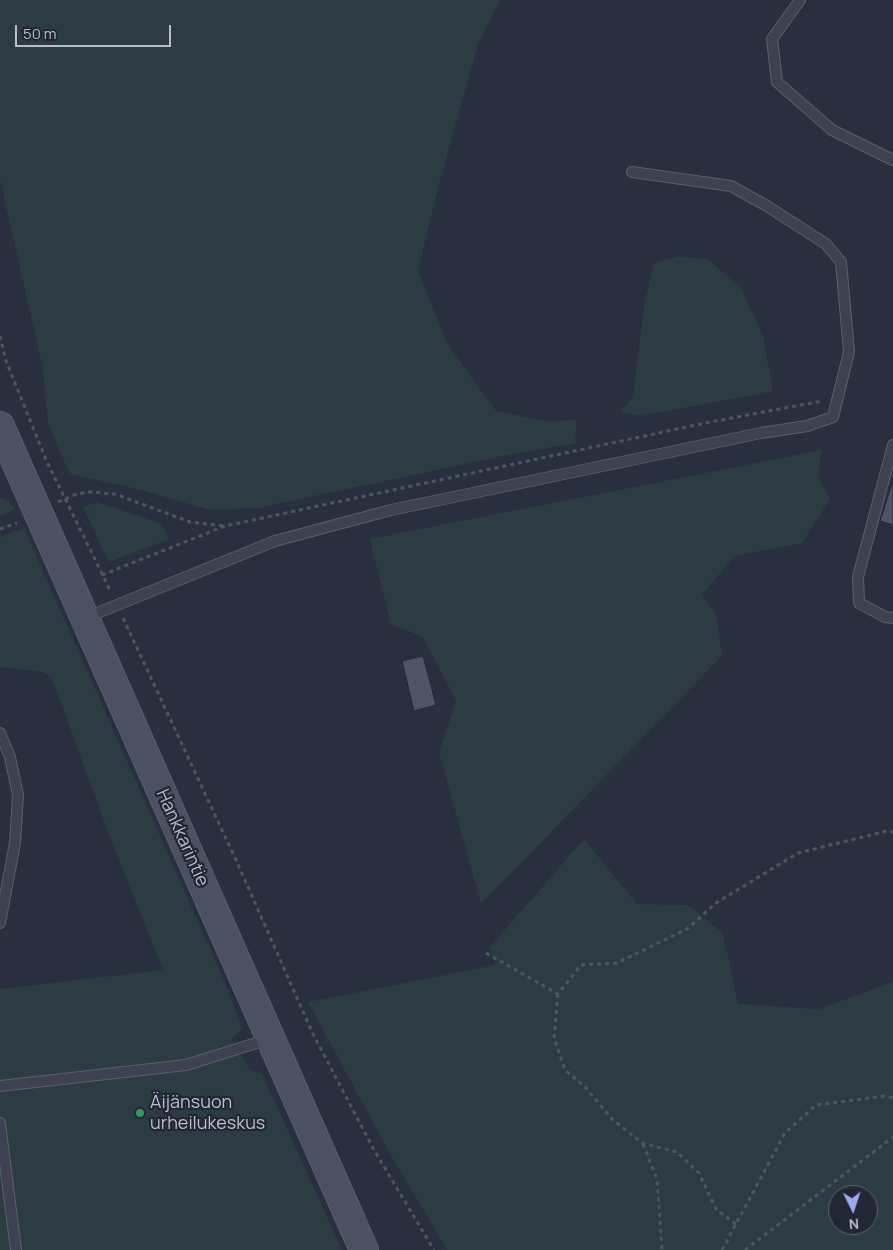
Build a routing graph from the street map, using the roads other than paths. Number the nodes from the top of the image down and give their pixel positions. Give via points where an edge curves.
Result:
1 (800, 0) edge
2 (893, 160) edge
3 (632, 172) dead end
4 (0, 426) edge
5 (893, 445) edge
6 (84, 618) junction
7 (893, 618) edge
8 (0, 733) edge
9 (0, 923) edge
10 (271, 1038) junction
11 (0, 1086) edge
12 (0, 1123) edge
13 (16, 1250) edge
14 (364, 1250) edge

1 - 2 lane via 772,39 777,82 832,130
3 - 6 lane via 731,186 826,244 840,262 849,352 833,417 807,426 392,510 283,539
4 - 6 main road, Hankkarintie
5 - 7 lane via 858,577 859,603
6 - 10 main road, Hankkarintie
8 - 9 lane via 10,757 18,795 15,843
10 - 11 lane via 186,1065
10 - 14 main road, Hankkarintie
12 - 13 lane

